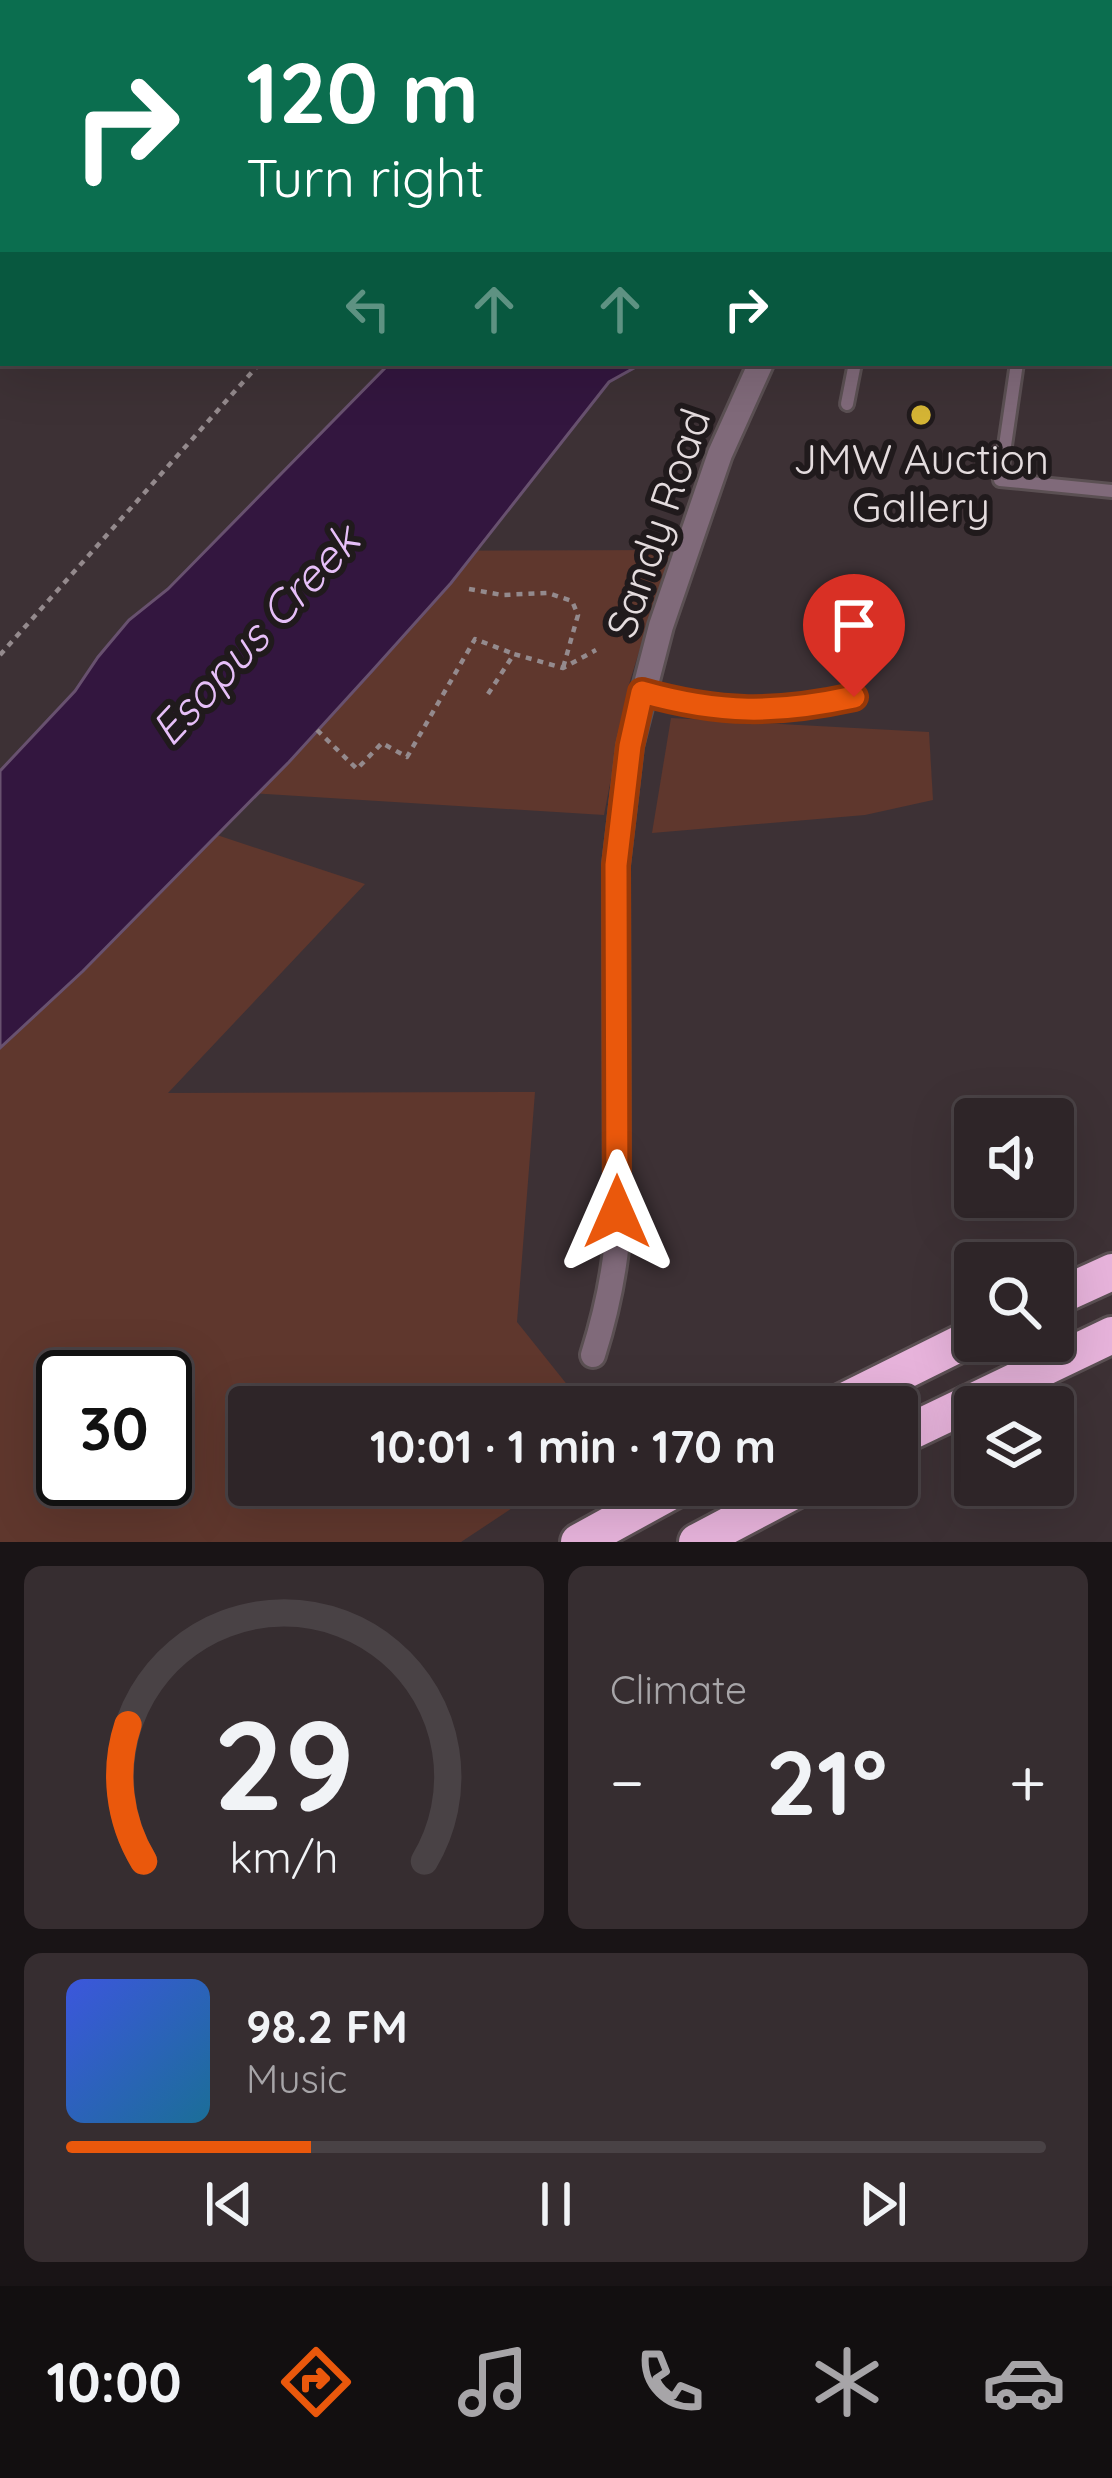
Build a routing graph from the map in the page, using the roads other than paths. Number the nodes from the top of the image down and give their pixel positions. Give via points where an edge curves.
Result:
1 (760, 366) edge
2 (854, 366) edge
3 (1017, 366) edge
4 (847, 404) dead end
5 (1112, 491) edge
6 (642, 692) junction
7 (854, 697) dead end
8 (1112, 1272) edge
9 (1074, 1289) edge
10 (1112, 1335) edge
11 (954, 1346) edge
12 (592, 1354) dead end
13 (874, 1386) edge
14 (918, 1428) edge
15 (645, 1506) edge
16 (765, 1506) edge
17 (579, 1542) edge
18 (697, 1542) edge

1 - 6 street, Sandy Road via 720,454
2 - 4 lane
3 - 5 lane via 1000,479
6 - 7 lane via 772,711
6 - 12 street, Sandy Road via 616,865 617,1241
8 - 9 highway
10 - 14 highway
11 - 13 highway
15 - 17 highway
16 - 18 highway

